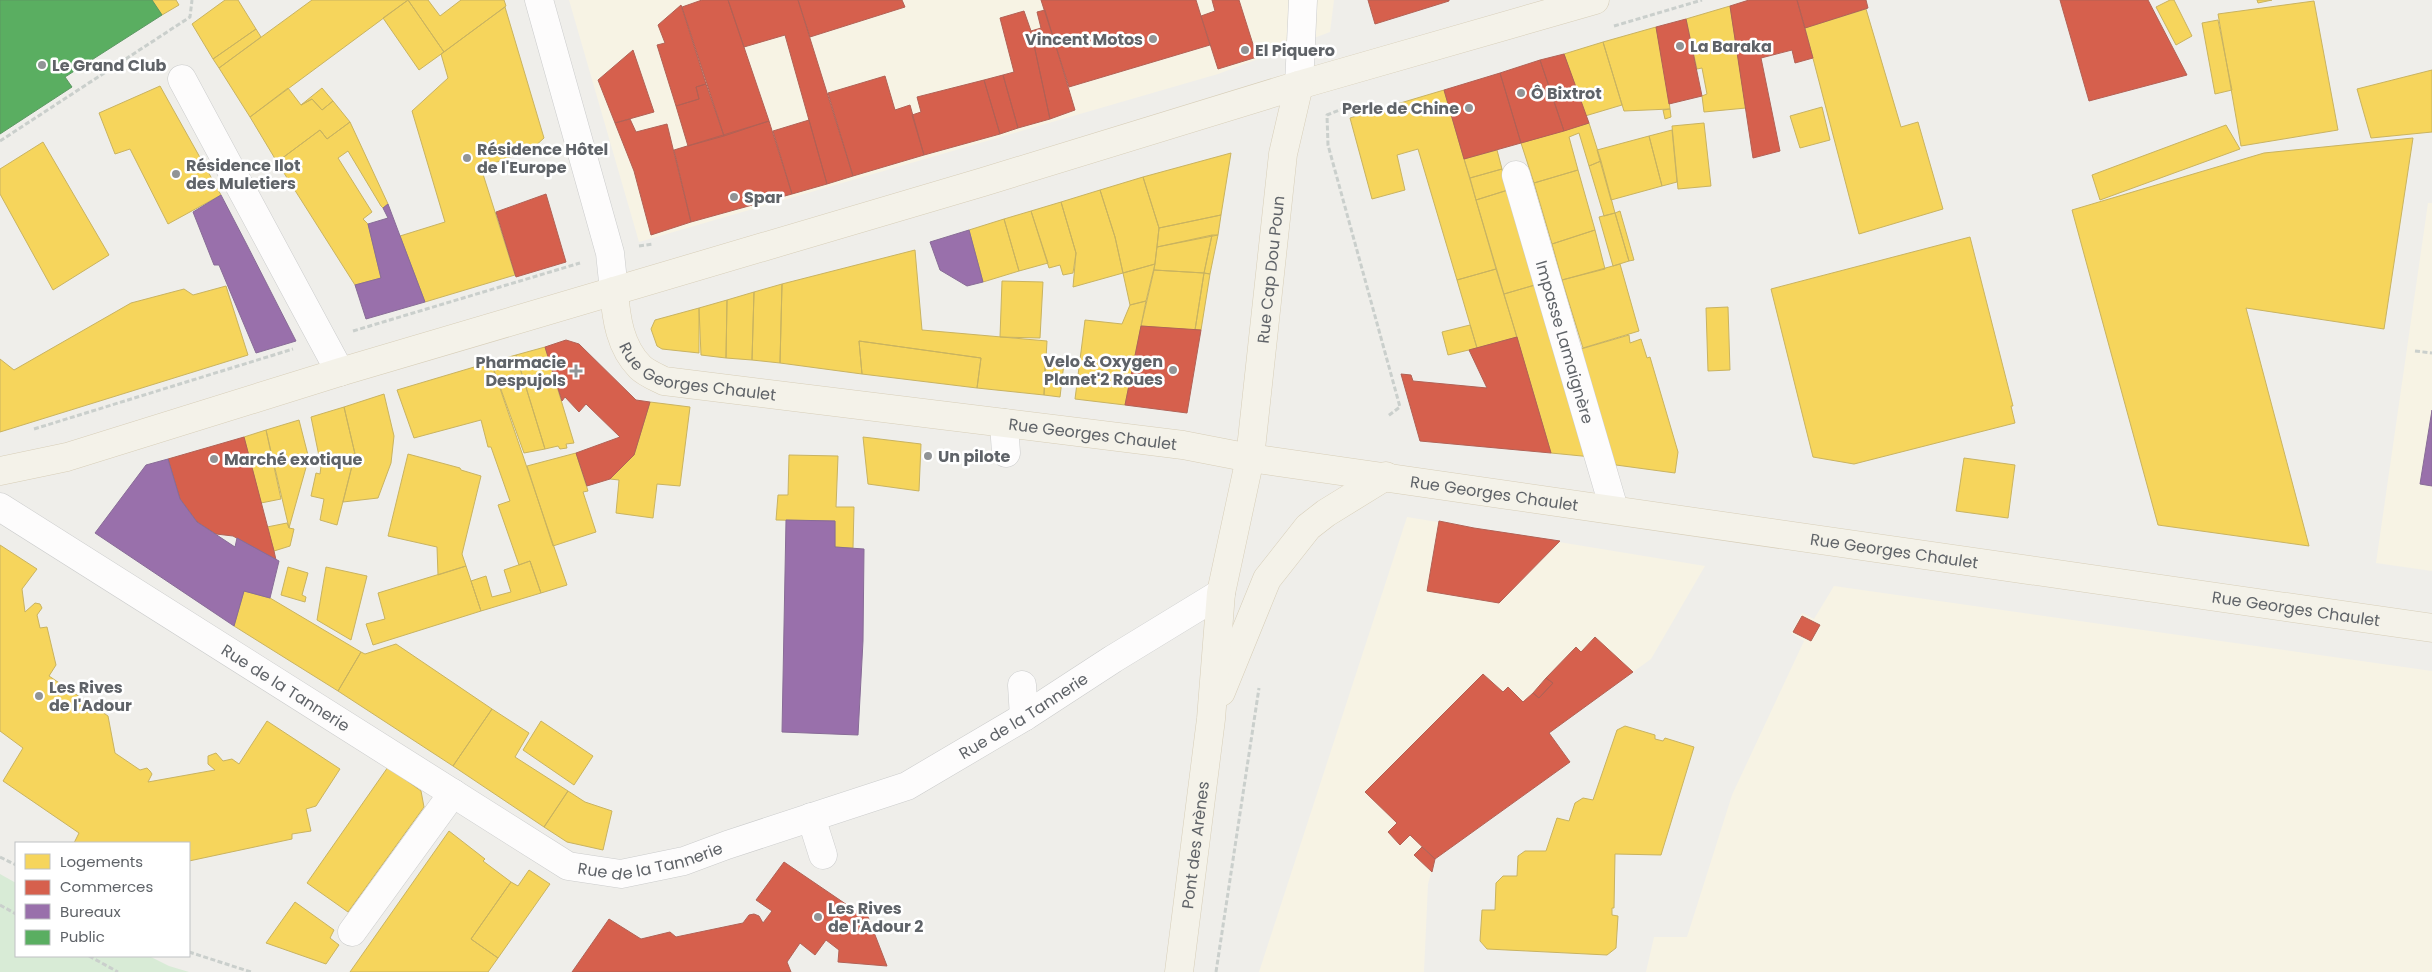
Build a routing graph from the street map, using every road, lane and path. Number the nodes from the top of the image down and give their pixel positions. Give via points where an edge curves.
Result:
1 (192, 0) edge
2 (539, 0) edge
3 (1303, 0) edge
4 (1594, 0) edge
5 (182, 79) dead end
6 (1299, 85) junction
7 (1327, 115) dead end
8 (0, 141) edge
9 (1516, 175) dead end
10 (582, 262) dead end
11 (614, 291) junction
12 (347, 333) dead end
13 (294, 348) dead end
14 (2415, 351) dead end
15 (2432, 352) edge
16 (340, 372) junction
17 (1388, 416) dead end
18 (1004, 423) junction
19 (37, 428) dead end
20 (1006, 453) dead end
21 (1250, 458) junction
22 (0, 471) edge
23 (1386, 476) junction
24 (0, 506) edge
25 (1614, 509) junction
26 (1221, 593) junction
27 (2432, 628) edge
28 (1260, 683) dead end
29 (1022, 685) dead end
30 (1024, 717) junction
31 (1211, 719) junction
32 (453, 793) junction
33 (810, 818) junction
34 (823, 855) dead end
35 (0, 857) edge
36 (15, 864) edge
37 (0, 905) edge
38 (15, 913) edge
39 (352, 932) dead end
40 (190, 952) edge
41 (92, 957) edge
42 (118, 972) edge
43 (251, 972) edge
44 (1179, 972) edge
45 (1216, 972) edge

1 - 8 path via 190,17
2 - 11 street via 610,253
3 - 6 street
4 - 6 main road
5 - 16 street
6 - 11 main road
6 - 21 main road, Rue Cap Dou Poun via 1283,154
7 - 17 path via 1328,145 1400,406
9 - 25 street, Impasse Lamaignère
10 - 12 path
11 - 16 main road
11 - 18 main road, Rue Georges Chaulet via 616,319 629,352 641,368 664,381
13 - 19 path
14 - 15 path
16 - 22 main road via 54,461
18 - 20 street
18 - 21 main road, Rue Georges Chaulet via 1183,445
21 - 23 main road, Rue Georges Chaulet
21 - 26 main road, Rue Cap Dou Poun
23 - 25 main road, Rue Georges Chaulet
23 - 31 main road via 1308,527 1267,579
24 - 32 street, Rue de la Tannerie
25 - 27 main road, Rue Georges Chaulet
26 - 30 street, Rue de la Tannerie
26 - 31 main road, Rue Cap Dou Poun
28 - 45 path
29 - 30 street
30 - 33 street, Rue de la Tannerie via 907,786
31 - 44 main road, Pont des Arènes
32 - 33 street, Rue de la Tannerie via 568,866 621,874 684,861
32 - 39 street
33 - 34 street
35 - 36 path
37 - 38 path
40 - 43 path
41 - 42 path

